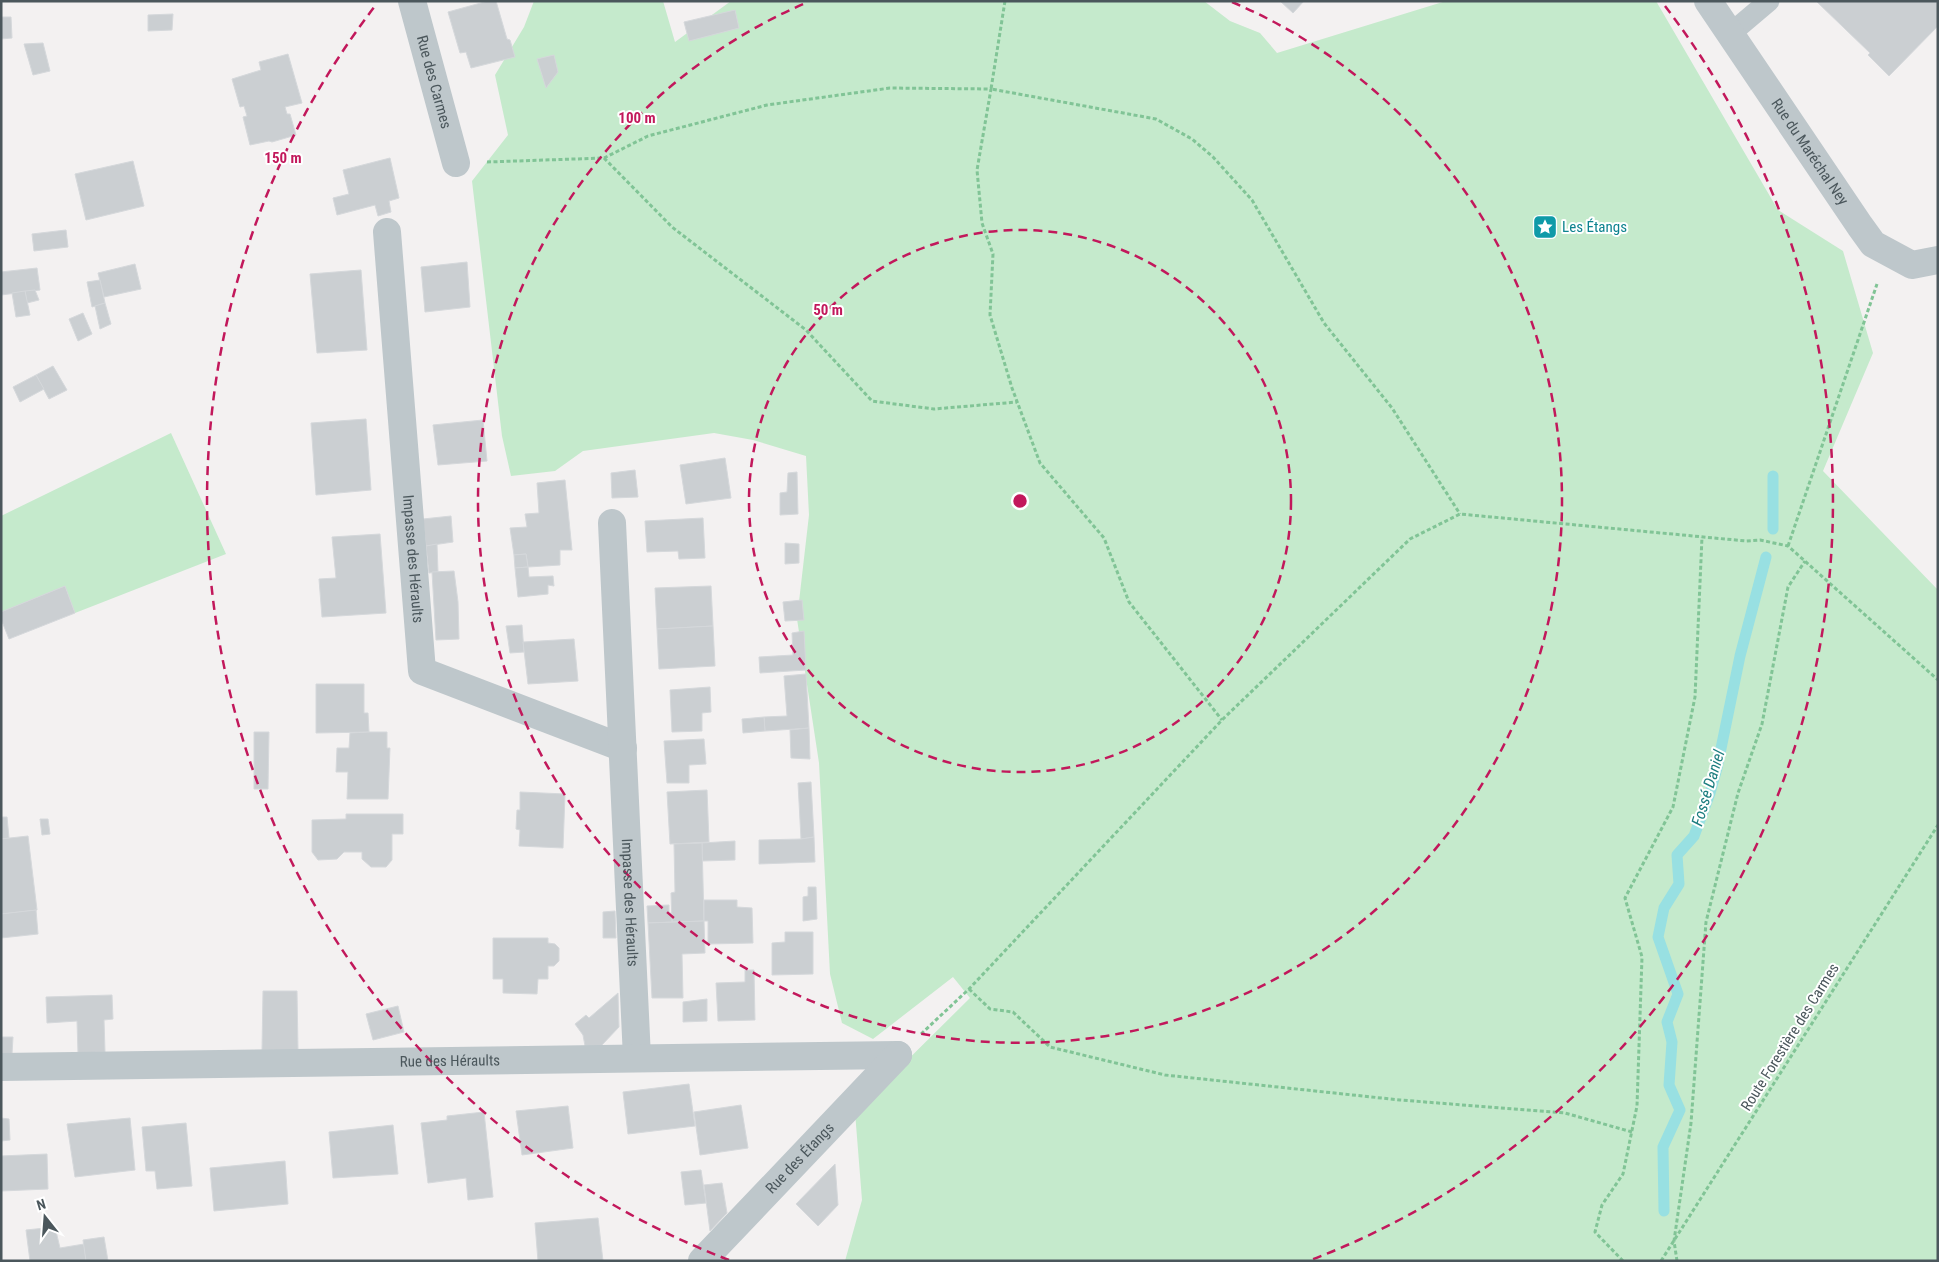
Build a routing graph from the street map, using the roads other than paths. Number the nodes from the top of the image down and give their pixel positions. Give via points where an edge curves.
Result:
1 (412, 1) edge
2 (1708, 1) edge
3 (1769, 1) edge
4 (1730, 34) junction
5 (456, 163) road end
6 (387, 232) dead end
7 (1938, 260) edge
8 (612, 523) dead end
9 (623, 748) junction
10 (898, 1055) joint
11 (637, 1058) junction
12 (1, 1067) edge
13 (702, 1261) edge

1 - 5 street, Rue des Carmes
2 - 4 street, Rue du Maréchal Ney
3 - 4 lane
4 - 7 street, Rue du Maréchal Ney via 1874,244 1912,265
6 - 9 street, Impasse des Héraults via 422,671
8 - 9 street, Impasse des Héraults
9 - 11 street, Impasse des Héraults
10 - 11 street, Rue des Héraults
10 - 13 street, Rue des Étangs
11 - 12 street, Rue des Héraults

